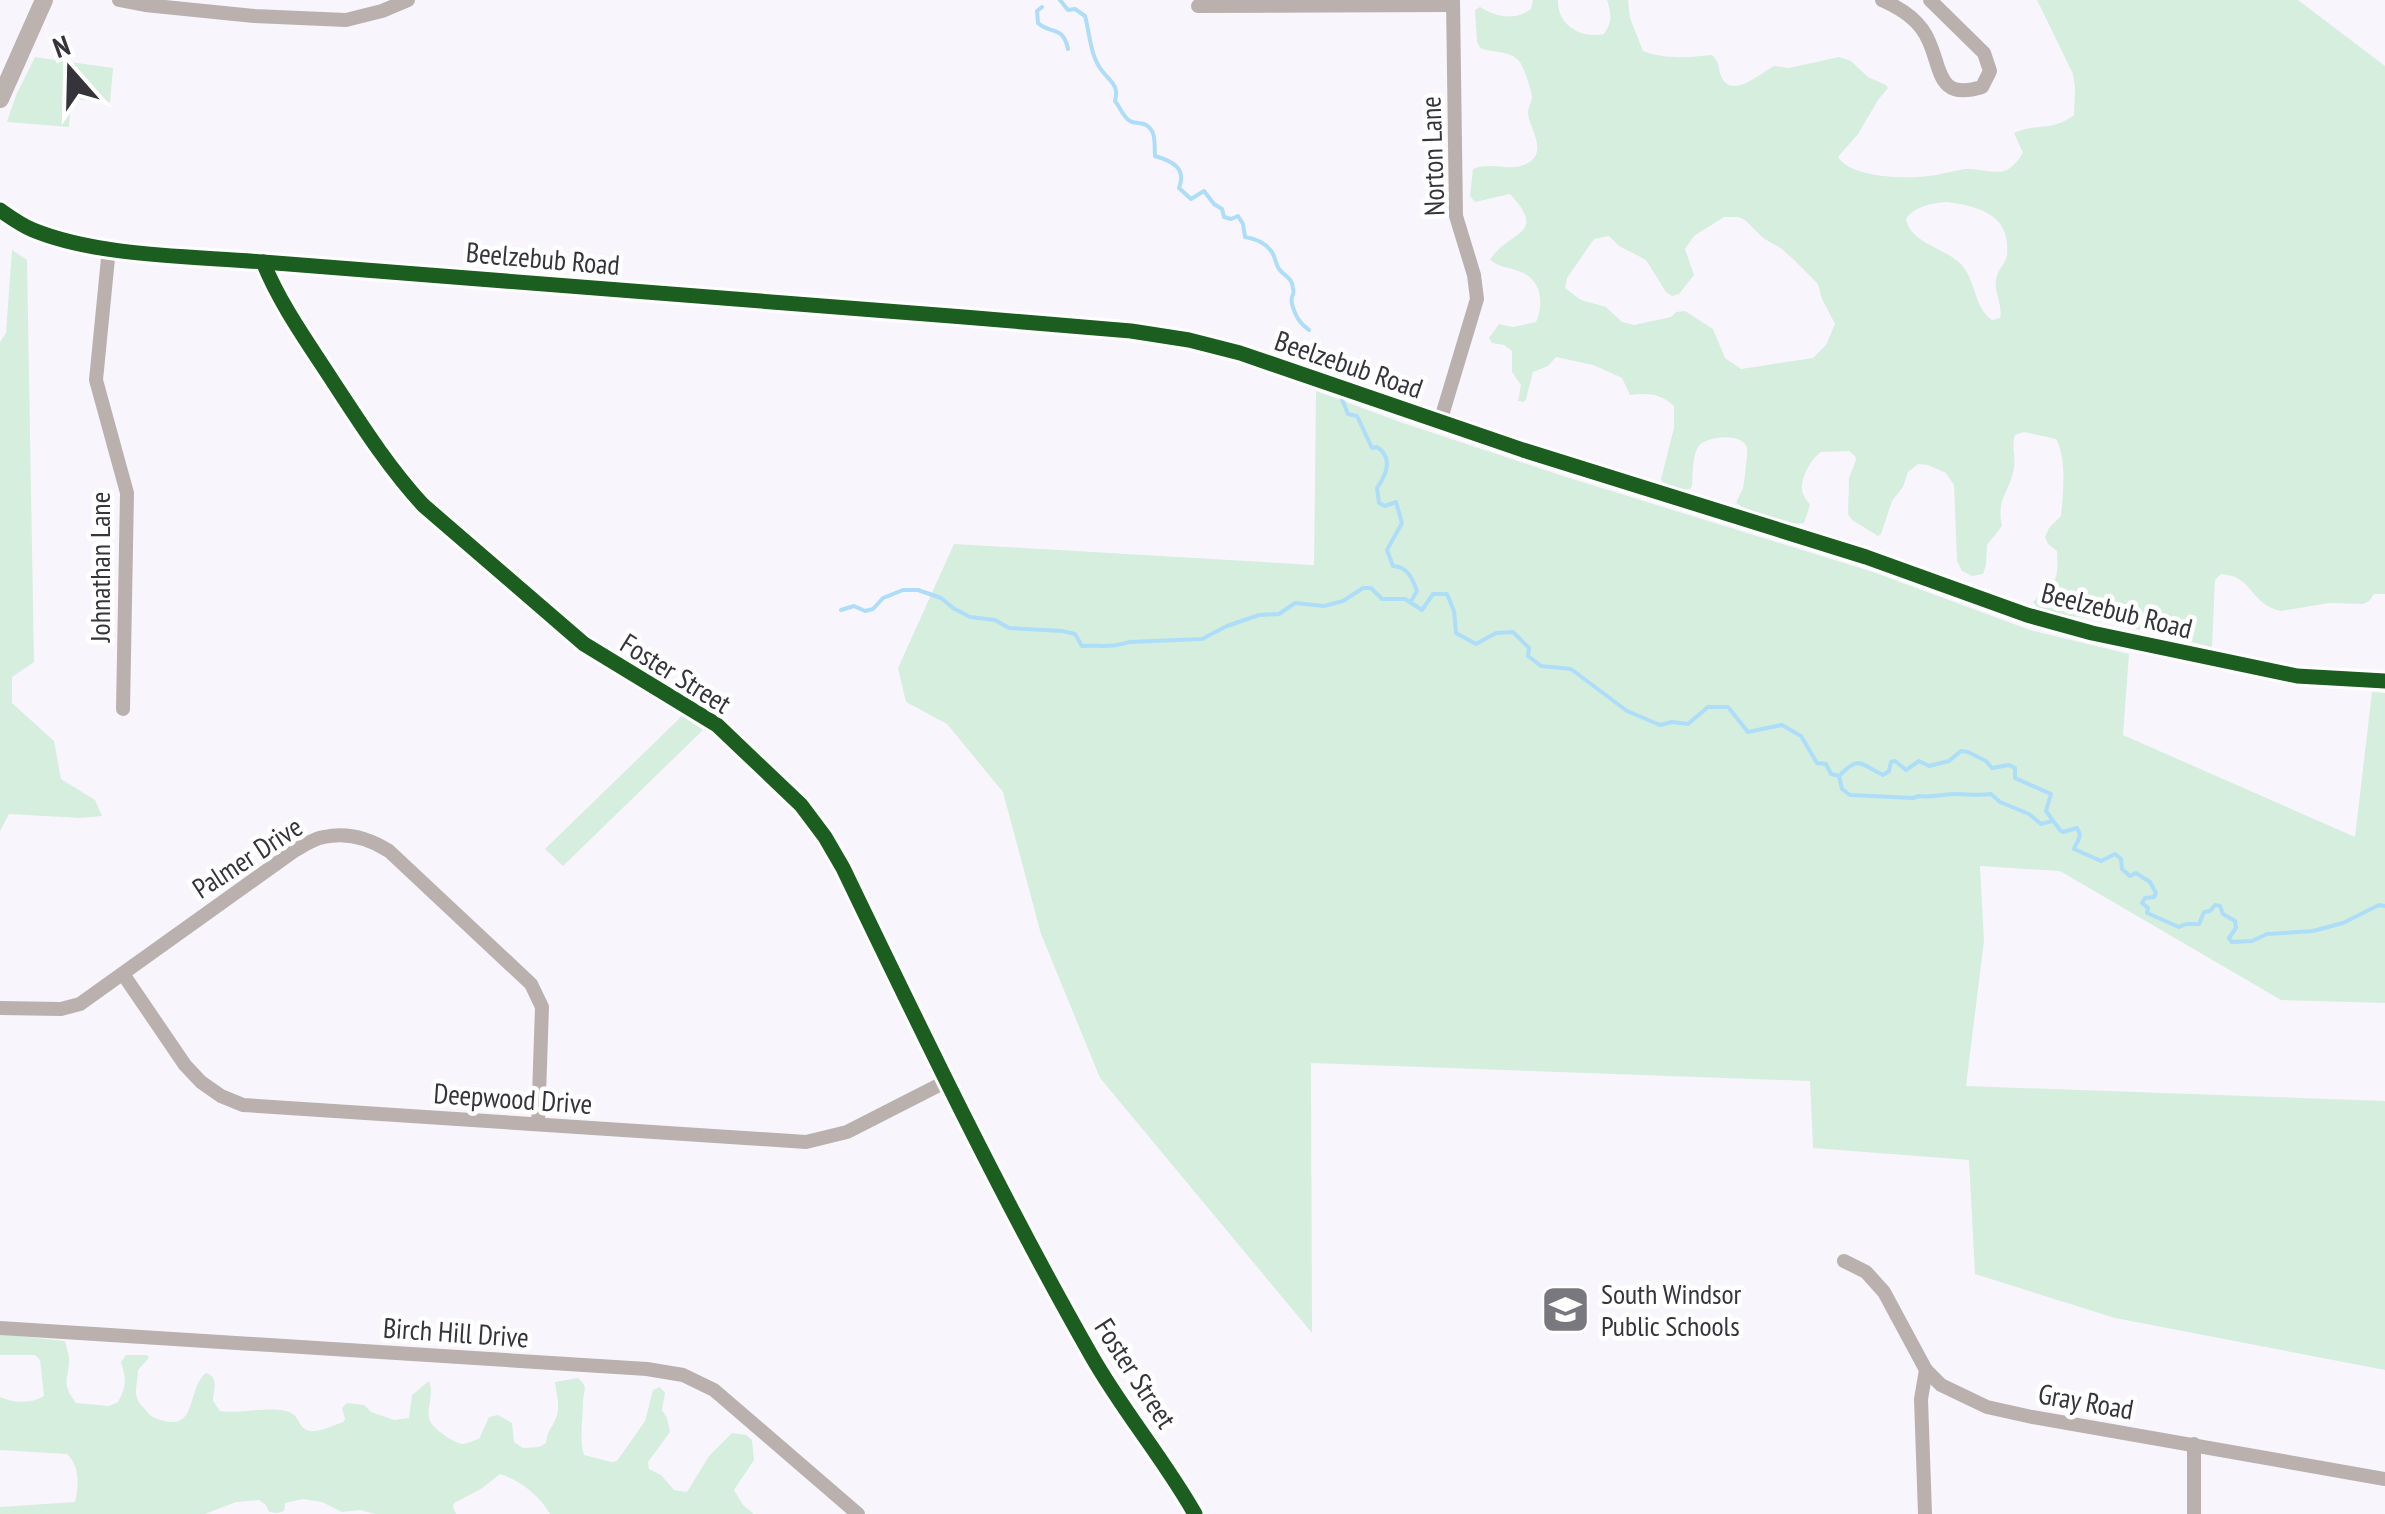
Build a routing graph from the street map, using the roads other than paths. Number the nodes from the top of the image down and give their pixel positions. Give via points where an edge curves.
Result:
1 (44, 0) edge
2 (119, 0) edge
3 (408, 0) edge
4 (1882, 0) edge
5 (1930, 0) edge
6 (1453, 2) edge
7 (1198, 6) dead end
8 (0, 99) edge
9 (0, 210) edge
10 (109, 248) junction
11 (263, 262) junction
12 (1440, 422) junction
13 (2385, 681) edge
14 (122, 709) dead end
15 (122, 974) junction
16 (0, 1008) edge
17 (948, 1081) junction
18 (538, 1124) junction
19 (1844, 1261) dead end
20 (0, 1328) edge
21 (1926, 1370) junction
22 (2194, 1444) junction
23 (2385, 1479) edge
24 (858, 1514) edge
25 (1195, 1514) edge
26 (1925, 1514) edge
27 (2194, 1514) edge

1 - 8 main road
2 - 3 street via 346,20
4 - 5 street via 1924,30 1950,88 1982,88 1990,71 1984,53
6 - 7 street
6 - 12 street, Norton Lane via 1456,216 1477,299
9 - 10 street via 50,236
10 - 11 street
10 - 14 street, Johnathan Lane via 96,380 128,493
11 - 12 street, Beelzebub Road via 1131,331 1240,354
11 - 17 street, Foster Street via 349,406 423,504 584,644 717,725 801,804 842,868
12 - 13 street, Beelzebub Road via 2092,633 2298,676
15 - 16 street, Palmer Drive via 80,1004
15 - 18 street, Deepwood Drive via 200,1082 243,1105
15 - 18 street, Palmer Drive via 294,851 322,836 370,840 530,984 542,1007
17 - 18 street, Deepwood Drive via 847,1132 806,1142
17 - 25 street, Foster Street via 1094,1361
19 - 21 street, Gray Road via 1884,1292
20 - 24 street, Birch Hill Drive via 684,1375 714,1390
21 - 22 street, Gray Road via 1987,1407
21 - 26 street
22 - 23 street, Gray Road
22 - 27 street

